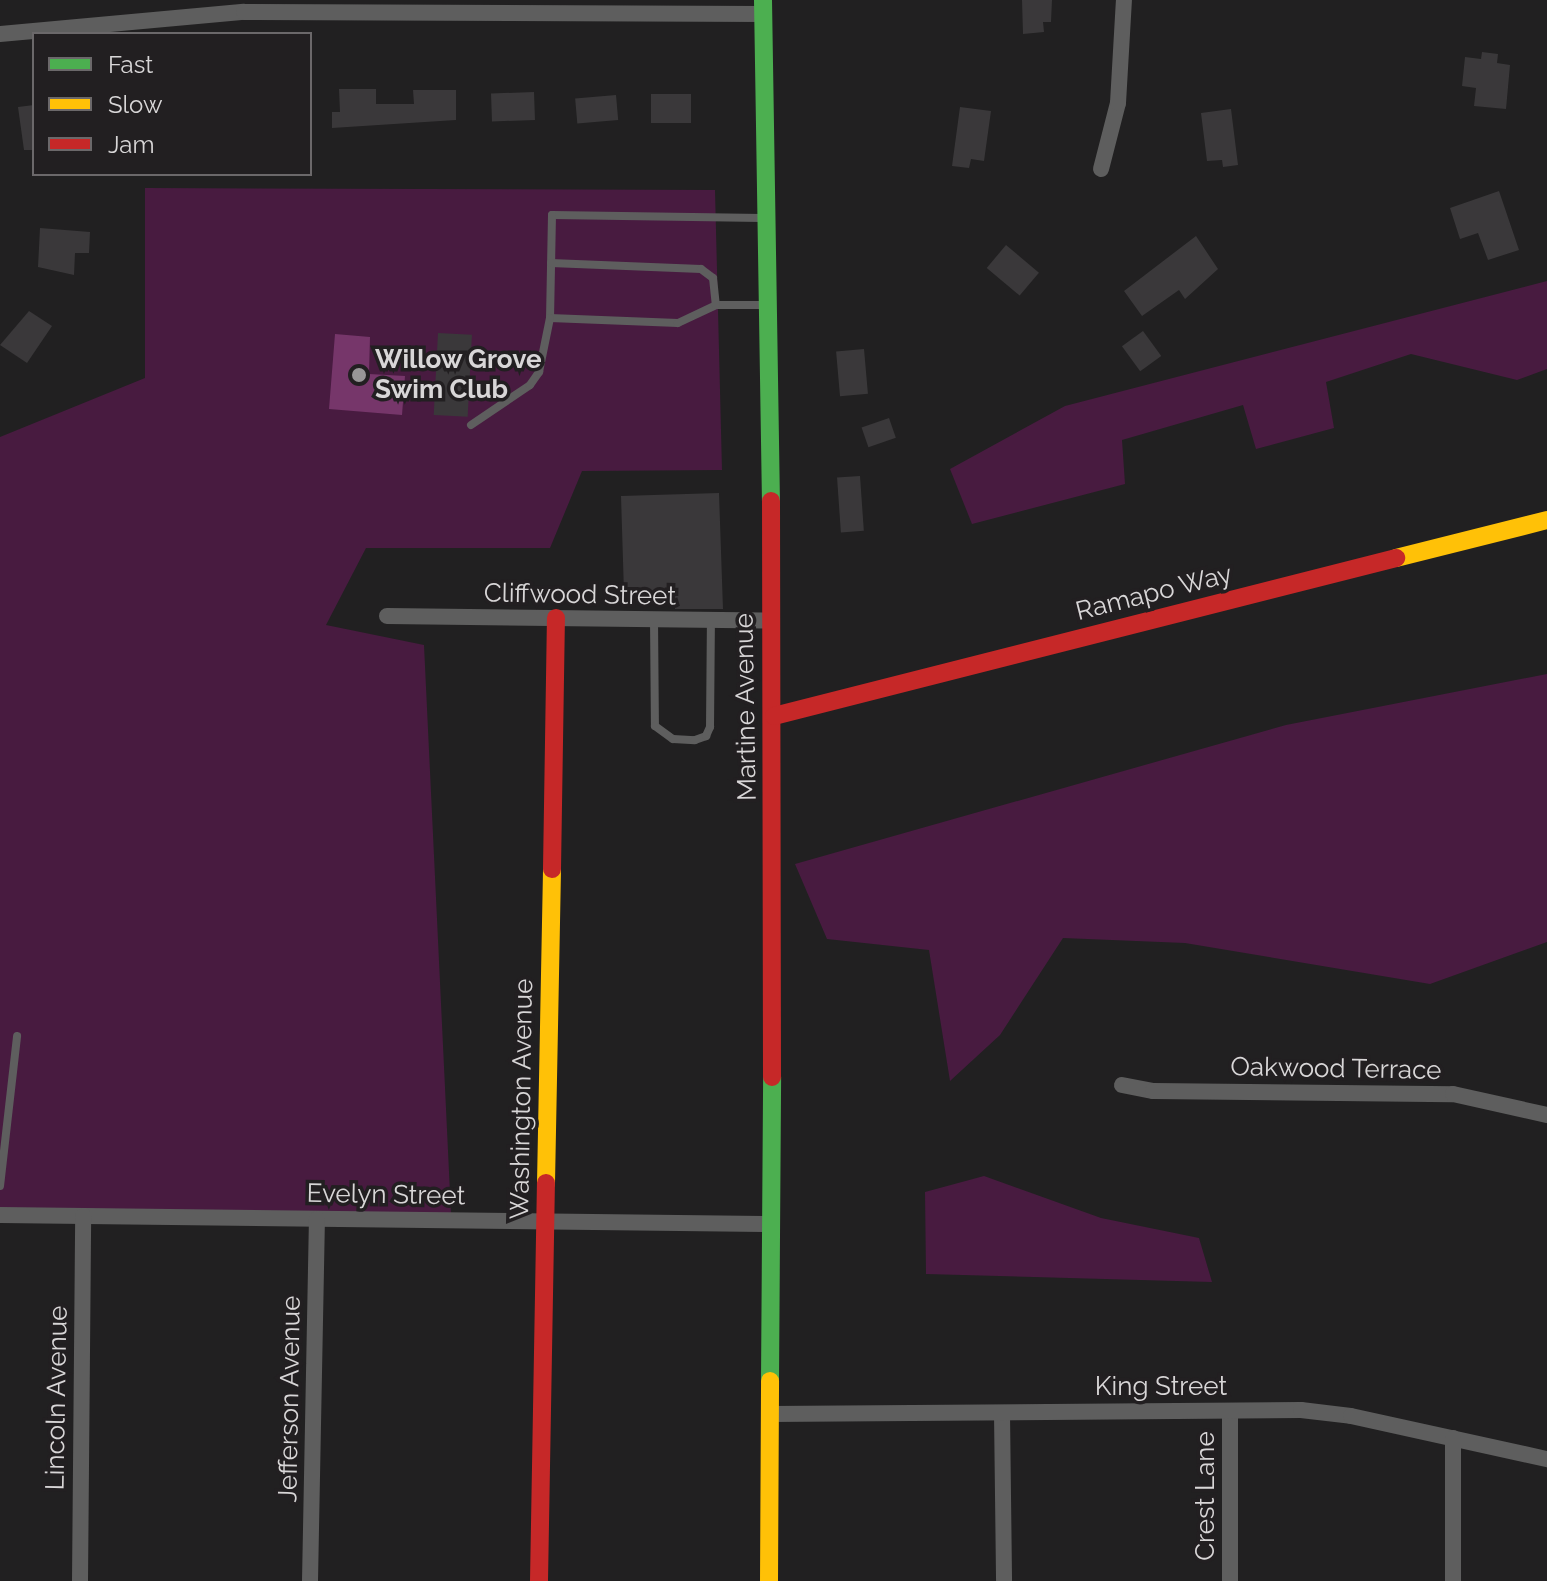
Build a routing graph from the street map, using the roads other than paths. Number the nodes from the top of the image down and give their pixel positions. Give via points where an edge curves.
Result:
1 (1124, 0) edge
2 (764, 7) edge
3 (0, 34) edge
4 (1101, 169) dead end
5 (766, 218) junction
6 (551, 263) junction
7 (716, 305) junction
8 (767, 305) junction
9 (550, 318) junction
10 (471, 425) dead end
11 (1547, 520) edge
12 (387, 616) dead end
13 (556, 618) junction
14 (654, 619) junction
15 (711, 620) junction
16 (771, 621) junction
17 (774, 716) junction
18 (17, 1036) dead end
19 (1122, 1085) dead end
20 (1547, 1115) edge
21 (0, 1186) edge
22 (0, 1215) edge
23 (83, 1216) junction
24 (317, 1219) junction
25 (546, 1221) junction
26 (771, 1224) junction
27 (1230, 1411) junction
28 (1002, 1413) junction
29 (770, 1414) junction
30 (1453, 1438) junction
31 (1547, 1459) edge
32 (80, 1581) edge
33 (310, 1581) edge
34 (539, 1581) edge
35 (769, 1581) edge
36 (1004, 1581) edge
37 (1230, 1581) edge
38 (1453, 1581) edge

1 - 4 street via 1118,103
2 - 3 street via 244,12
2 - 5 street, Martine Avenue
5 - 6 lane via 552,215
5 - 8 street, Martine Avenue
6 - 7 lane via 701,269 713,278
6 - 9 lane
7 - 8 lane
7 - 9 lane via 678,323
8 - 16 street, Martine Avenue
9 - 10 lane via 539,372 530,385
11 - 17 street, Ramapo Way
12 - 13 street, Cliffwood Street
13 - 14 street, Cliffwood Street
13 - 25 street, Washington Avenue
14 - 15 street, Cliffwood Street
14 - 15 lane via 655,726 673,739 695,740 706,736 710,727
15 - 16 street, Cliffwood Street
16 - 17 street, Martine Avenue
17 - 26 street, Martine Avenue
18 - 21 lane
19 - 20 street, Oakwood Terrace via 1153,1091 1453,1094
22 - 23 street, Evelyn Street
23 - 24 street, Evelyn Street
23 - 32 street, Lincoln Avenue
24 - 25 street, Evelyn Street
24 - 33 street, Jefferson Avenue
25 - 26 street, Evelyn Street
25 - 34 street, Washington Avenue
26 - 29 street, Martine Avenue
27 - 28 street, King Street
27 - 30 street, King Street via 1351,1416
27 - 37 street, Crest Lane
28 - 29 street, King Street
28 - 36 street
29 - 35 street, Martine Avenue
30 - 31 street, King Street
30 - 38 street

